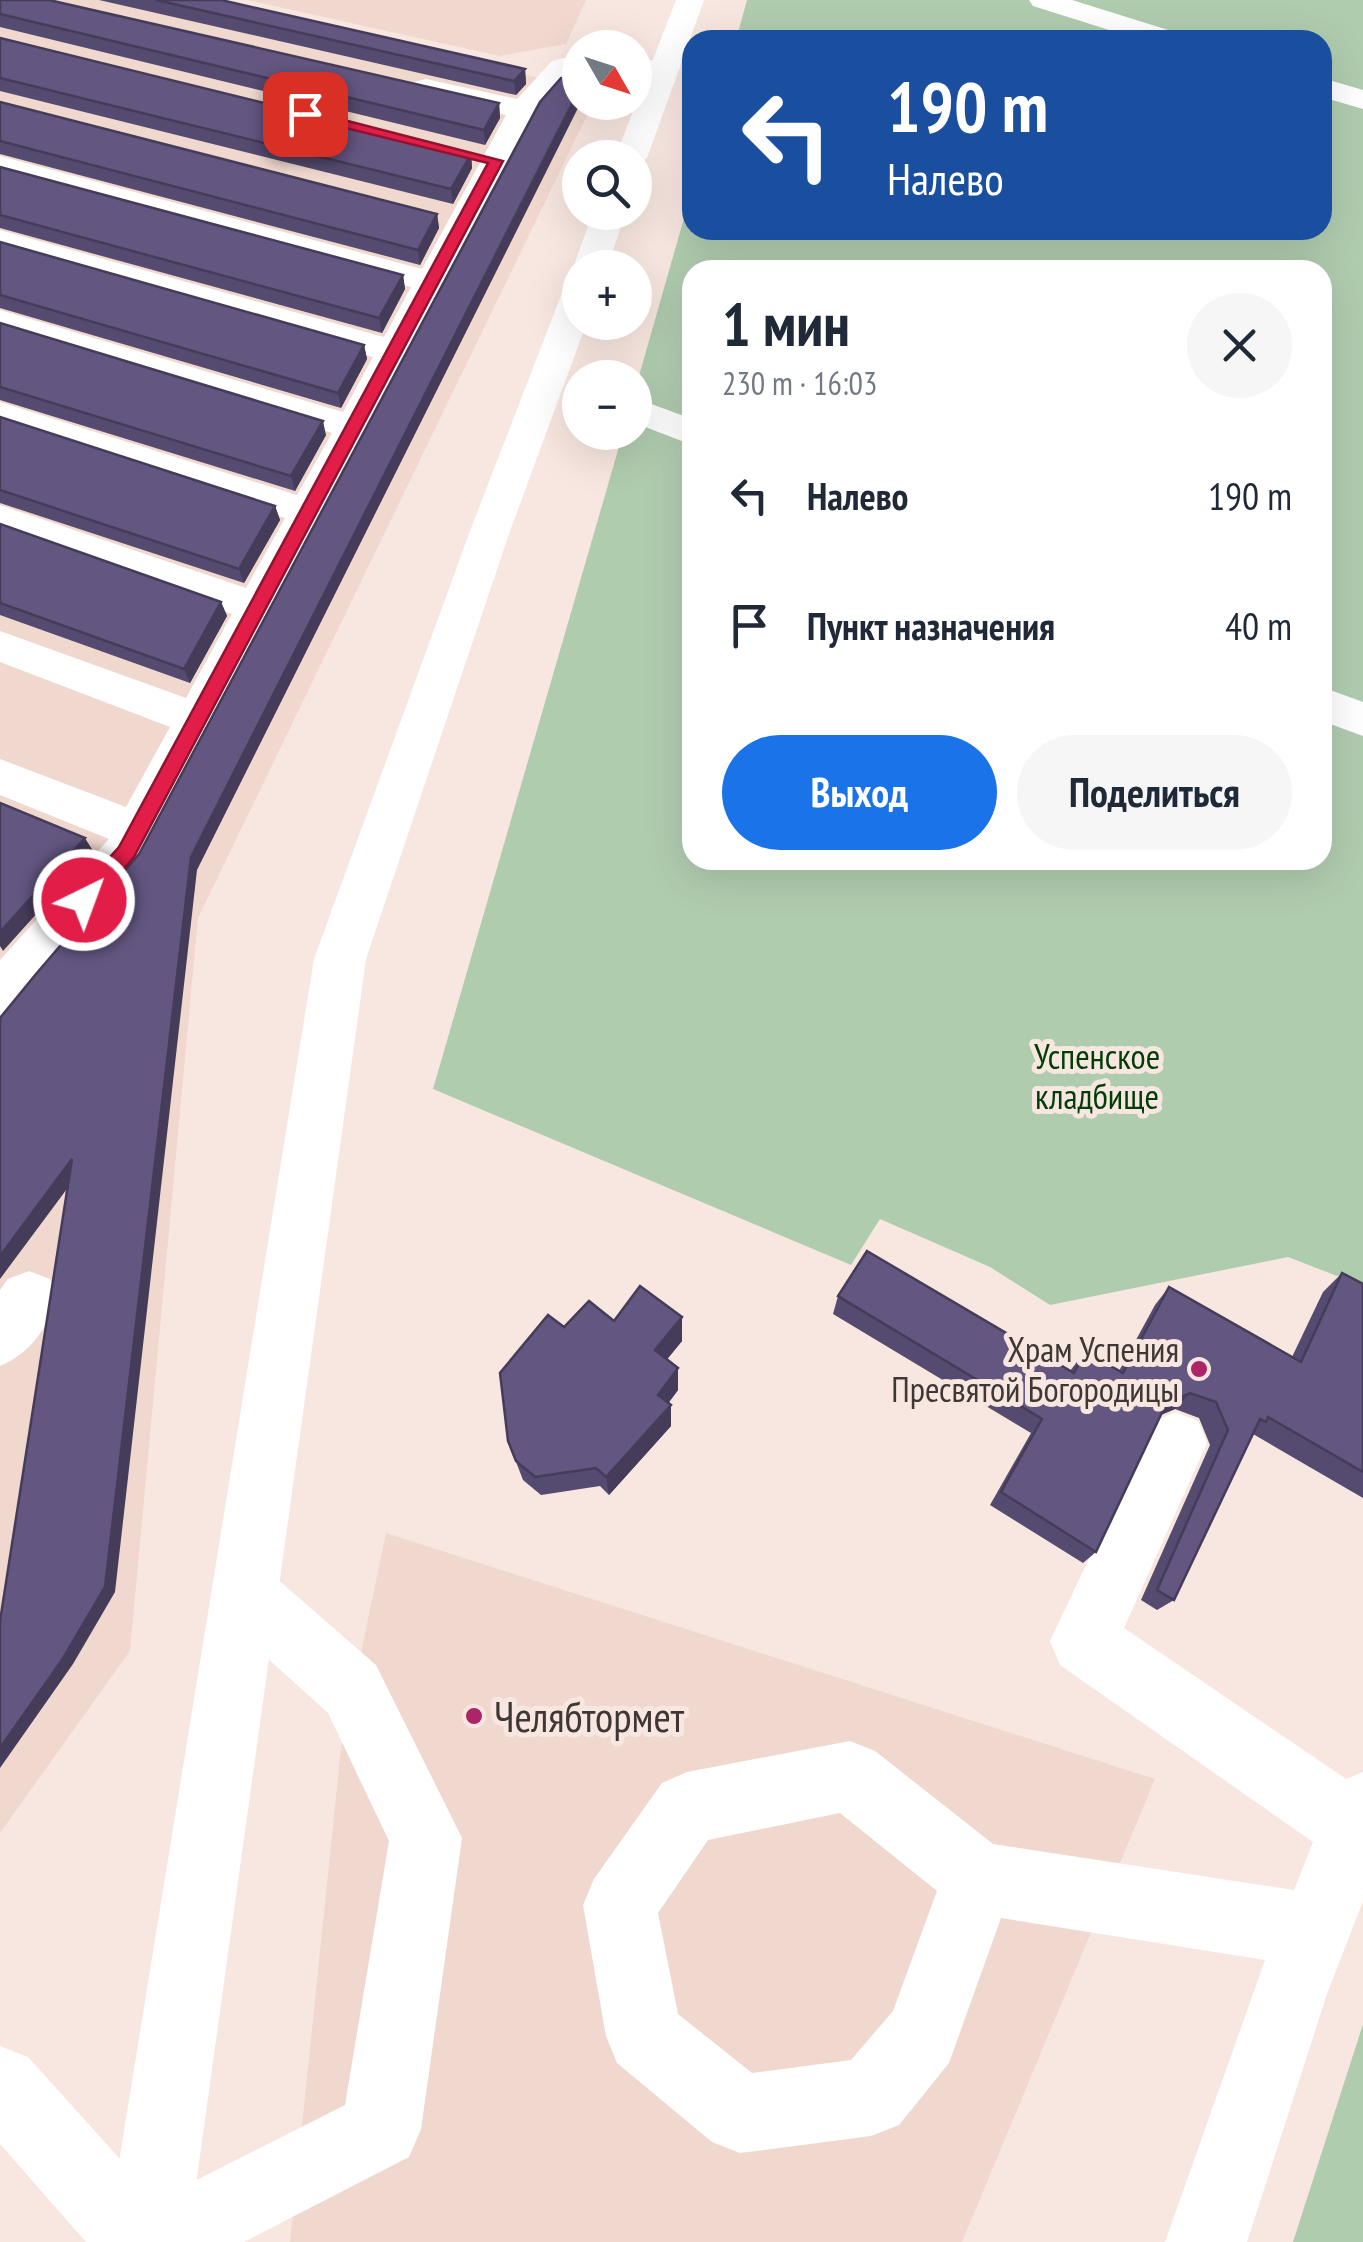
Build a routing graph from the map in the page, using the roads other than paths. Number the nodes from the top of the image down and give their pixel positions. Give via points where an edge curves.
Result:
1 (690, 0) edge
2 (1042, 0) edge
3 (1139, 30) edge
4 (652, 65) edge
5 (562, 68) edge
6 (390, 79) edge
7 (1332, 90) edge
8 (1363, 100) edge
9 (524, 110) junction
10 (458, 152) edge
11 (496, 161) junction
12 (0, 166) edge
13 (425, 211) edge
14 (464, 221) junction
15 (0, 240) edge
16 (432, 282) junction
17 (0, 321) edge
18 (562, 340) edge
19 (394, 352) junction
20 (0, 414) edge
21 (652, 415) edge
22 (354, 426) junction
23 (682, 429) edge
24 (308, 512) junction
25 (0, 518) edge
26 (258, 607) junction
27 (0, 646) edge
28 (1332, 706) edge
29 (197, 720) junction
30 (1363, 720) edge
31 (0, 776) edge
32 (137, 832) junction
33 (6, 977) edge
34 (1176, 1443) dead end
35 (244, 1594) junction
36 (1359, 1818) edge
37 (978, 1878) junction
38 (1314, 1930) junction
39 (0, 2085) edge
40 (144, 2242) edge
41 (159, 2242) edge
42 (1206, 2242) edge

1 - 4 main road
2 - 3 main road
5 - 9 main road
6 - 9 main road
7 - 8 main road
9 - 11 main road
10 - 11 main road
11 - 14 main road
12 - 16 main road
13 - 14 main road
14 - 16 main road
15 - 19 main road
16 - 19 main road
17 - 22 main road
18 - 35 main road via 340,959
19 - 22 main road
20 - 24 main road
21 - 23 main road
22 - 24 main road
24 - 26 main road
25 - 26 main road
26 - 29 main road
27 - 29 main road
28 - 30 main road
29 - 32 main road
31 - 32 main road
32 - 33 main road via 126,852
34 - 36 main road via 1084,1641
35 - 40 main road
35 - 41 main road via 352,1690 426,1838 381,2129
36 - 38 main road
37 - 37 main road via 850,1776 687,1808 620,1905 644,2036 740,2114 871,2097 922,2036
37 - 38 main road
38 - 42 main road
39 - 40 main road

